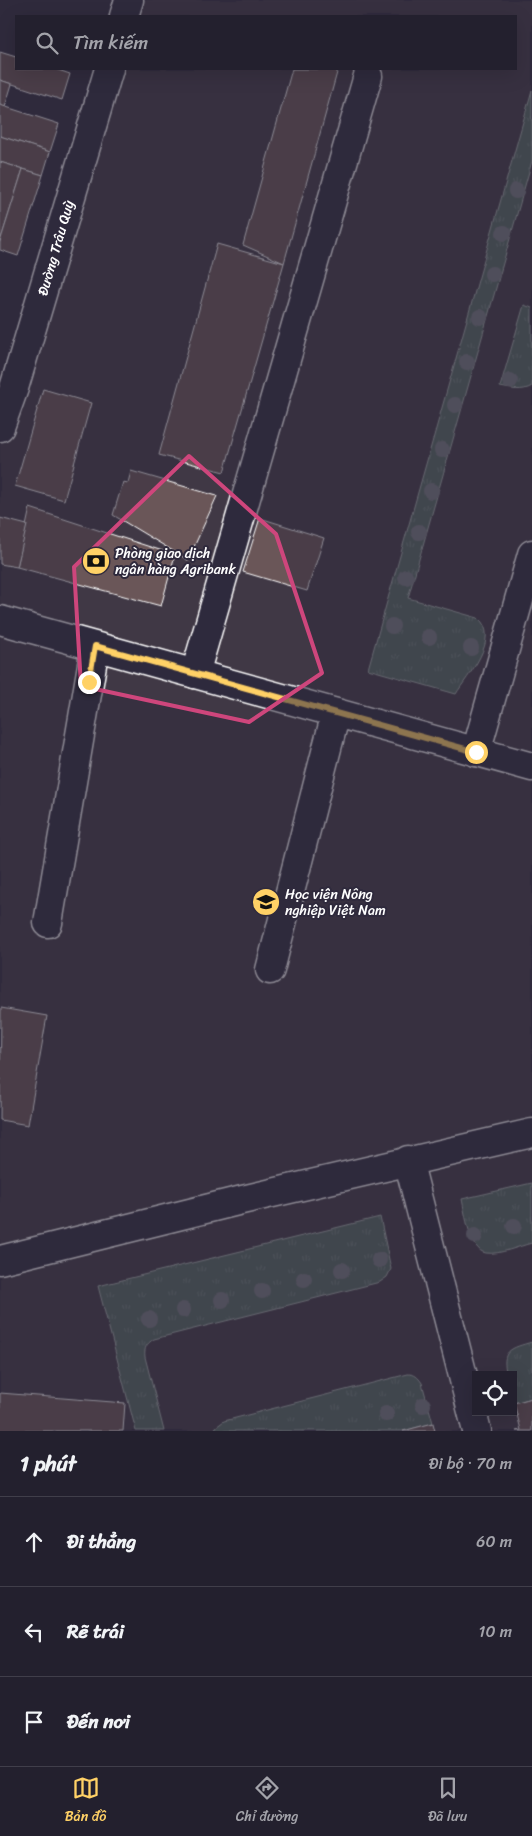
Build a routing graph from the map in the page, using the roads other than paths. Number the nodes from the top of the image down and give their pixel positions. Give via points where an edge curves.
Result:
1 (129, 0) edge
2 (124, 15) edge
3 (109, 70) edge
4 (368, 76) dead end
5 (0, 427) edge
6 (532, 554) edge
7 (0, 620) edge
8 (95, 646) junction
9 (195, 674) junction
10 (336, 713) junction
11 (476, 752) junction
12 (532, 767) edge
13 (48, 923) dead end
14 (270, 970) dead end
15 (532, 1133) edge
16 (408, 1160) junction
17 (0, 1260) edge
18 (478, 1431) edge

1 - 2 street
3 - 5 street, Đường Trâu Quỳ
4 - 9 street
6 - 11 street
7 - 8 street
8 - 9 street
8 - 13 street
9 - 10 street
10 - 11 street
10 - 14 street
11 - 12 street
15 - 16 street
16 - 17 street
16 - 18 street

